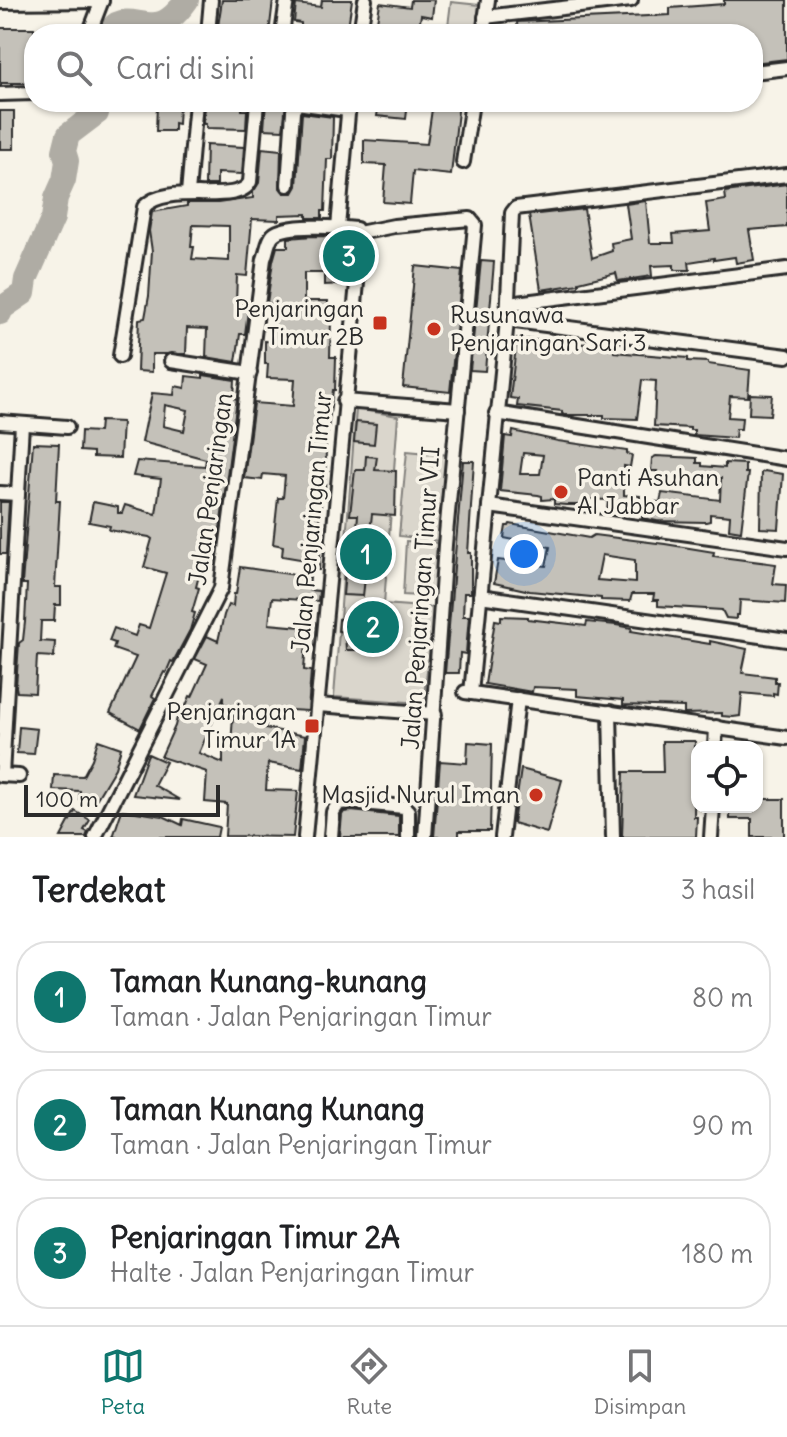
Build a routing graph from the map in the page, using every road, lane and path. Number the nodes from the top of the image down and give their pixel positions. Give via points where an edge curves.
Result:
1 (102, 0) edge
2 (211, 0) edge
3 (287, 0) edge
4 (365, 0) edge
5 (488, 0) edge
6 (631, 0) edge
7 (0, 2) edge
8 (485, 17) junction
9 (93, 24) edge
10 (209, 24) edge
11 (283, 24) edge
12 (361, 24) edge
13 (484, 24) edge
14 (787, 68) edge
15 (763, 71) edge
16 (24, 93) edge
17 (0, 94) edge
18 (195, 112) edge
19 (256, 112) edge
20 (293, 112) edge
21 (348, 112) edge
22 (470, 112) edge
23 (463, 162) dead end
24 (787, 175) edge
25 (288, 185) dead end
26 (188, 193) junction
27 (338, 227) junction
28 (359, 233) junction
29 (787, 269) edge
30 (508, 304) junction
31 (507, 320) junction
32 (120, 356) dead end
33 (787, 356) edge
34 (171, 361) dead end
35 (250, 373) junction
36 (344, 401) junction
37 (458, 410) junction
38 (496, 413) junction
39 (0, 422) edge
40 (22, 424) junction
41 (67, 427) dead end
42 (787, 459) edge
43 (0, 493) edge
44 (18, 494) junction
45 (489, 506) junction
46 (787, 548) edge
47 (7, 563) edge
48 (480, 596) junction
49 (5, 632) edge
50 (787, 640) edge
51 (3, 693) edge
52 (518, 699) junction
53 (318, 705) junction
54 (610, 712) junction
55 (435, 714) junction
56 (716, 727) junction
57 (787, 738) edge
58 (715, 741) edge
59 (1, 775) edge
60 (19, 776) dead end
61 (713, 813) edge
62 (95, 837) edge
63 (305, 837) edge
64 (331, 837) edge
65 (408, 837) edge
66 (425, 837) edge
67 (502, 837) edge
68 (613, 837) edge
69 (711, 837) edge

1 - 7 street
1 - 9 street
2 - 10 street
3 - 11 street
4 - 12 street
5 - 8 street
6 - 8 street
8 - 13 street
14 - 15 street
16 - 17 street
18 - 26 street
19 - 26 street via 247,189
20 - 25 street
21 - 27 street
22 - 23 street
24 - 30 street via 516,208 511,218
26 - 32 street via 144,207
27 - 28 street
27 - 35 street, Jalan Penjaringan via 291,228 272,237 264,259
28 - 36 street, Jalan Penjaringan Timur
28 - 37 street, Jalan Penjaringan Timur VII via 470,219 475,225
29 - 30 street
30 - 31 street
31 - 33 street
31 - 38 street
34 - 35 street
35 - 62 street, Jalan Penjaringan via 221,588
36 - 37 street
36 - 53 street, Jalan Penjaringan Timur
37 - 55 street, Jalan Penjaringan Timur VII
38 - 42 street
38 - 45 street
39 - 40 street
40 - 41 street
40 - 44 street
43 - 44 street
44 - 47 street
45 - 46 street
45 - 48 street
47 - 49 street
48 - 50 street
48 - 52 street via 468,692
49 - 51 street
51 - 59 street
52 - 54 street
52 - 67 street
53 - 55 street
53 - 63 street, Jalan Penjaringan Timur
54 - 56 street
54 - 68 street
55 - 66 street, Jalan Penjaringan Timur VII
56 - 57 street
56 - 58 street
59 - 60 street
61 - 69 street
64 - 65 street via 333,812 339,803 351,802 404,807 410,820

